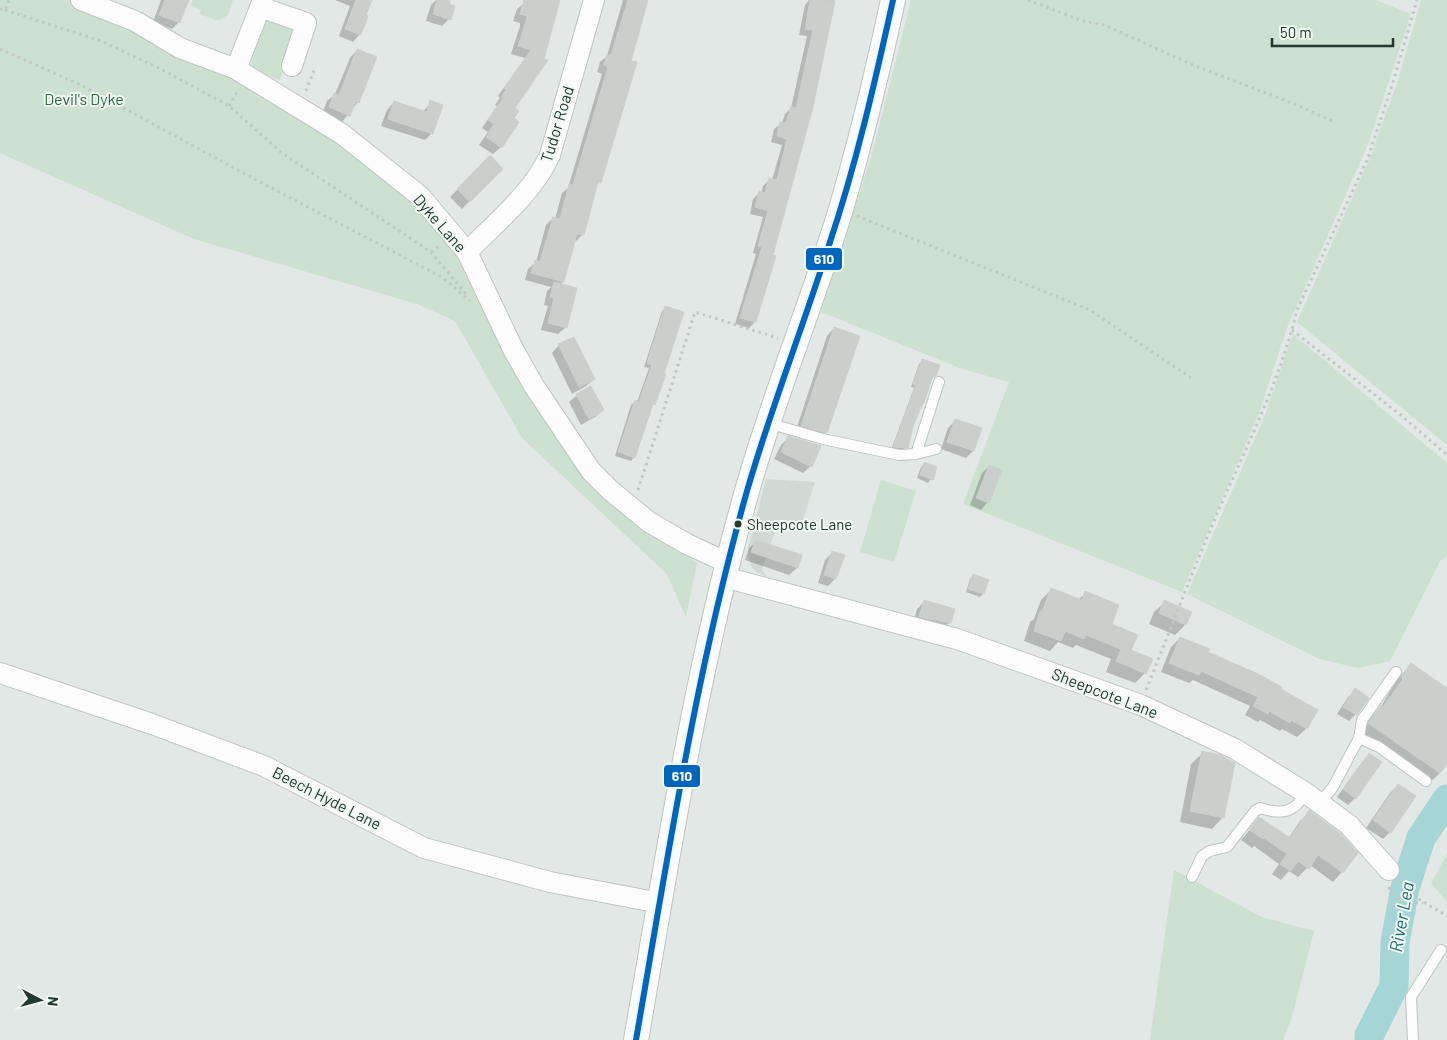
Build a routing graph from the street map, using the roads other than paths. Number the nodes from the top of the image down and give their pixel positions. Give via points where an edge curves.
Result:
1 (81, 0) edge
2 (594, 0) edge
3 (893, 0) edge
4 (261, 3) edge
5 (292, 66) dead end
6 (236, 69) junction
7 (467, 252) junction
8 (939, 382) dead end
9 (768, 423) junction
10 (936, 449) dead end
11 (916, 454) junction
12 (726, 570) junction
13 (1396, 672) dead end
14 (0, 673) edge
15 (1359, 738) junction
16 (1426, 781) dead end
17 (1313, 798) junction
18 (1192, 876) dead end
19 (1392, 880) road end
20 (660, 902) junction
21 (1441, 950) dead end
22 (636, 1040) edge
23 (1413, 1040) edge

1 - 6 street, Dyke Lane via 135,21 180,48
2 - 7 street, Tudor Road via 550,155 542,172
3 - 9 street via 881,59 840,210
4 - 5 street via 306,23
4 - 6 street
6 - 7 street, Dyke Lane via 342,134 420,196
7 - 12 street, Dyke Lane via 513,350 591,471 648,522
8 - 11 lane
9 - 11 lane via 899,455
9 - 12 street
10 - 11 lane
12 - 17 street, Sheepcote Lane via 957,639 1140,705 1235,749
12 - 20 street via 696,700
13 - 15 lane via 1362,720
14 - 20 street, Beech Hyde Lane via 264,766 424,848 550,882
15 - 16 lane via 1379,747
15 - 17 lane via 1333,787
17 - 18 lane via 1289,811 1260,808 1255,811 1226,847 1202,856
17 - 19 street, Sheepcote Lane via 1349,825
20 - 22 street
21 - 23 lane via 1411,997

